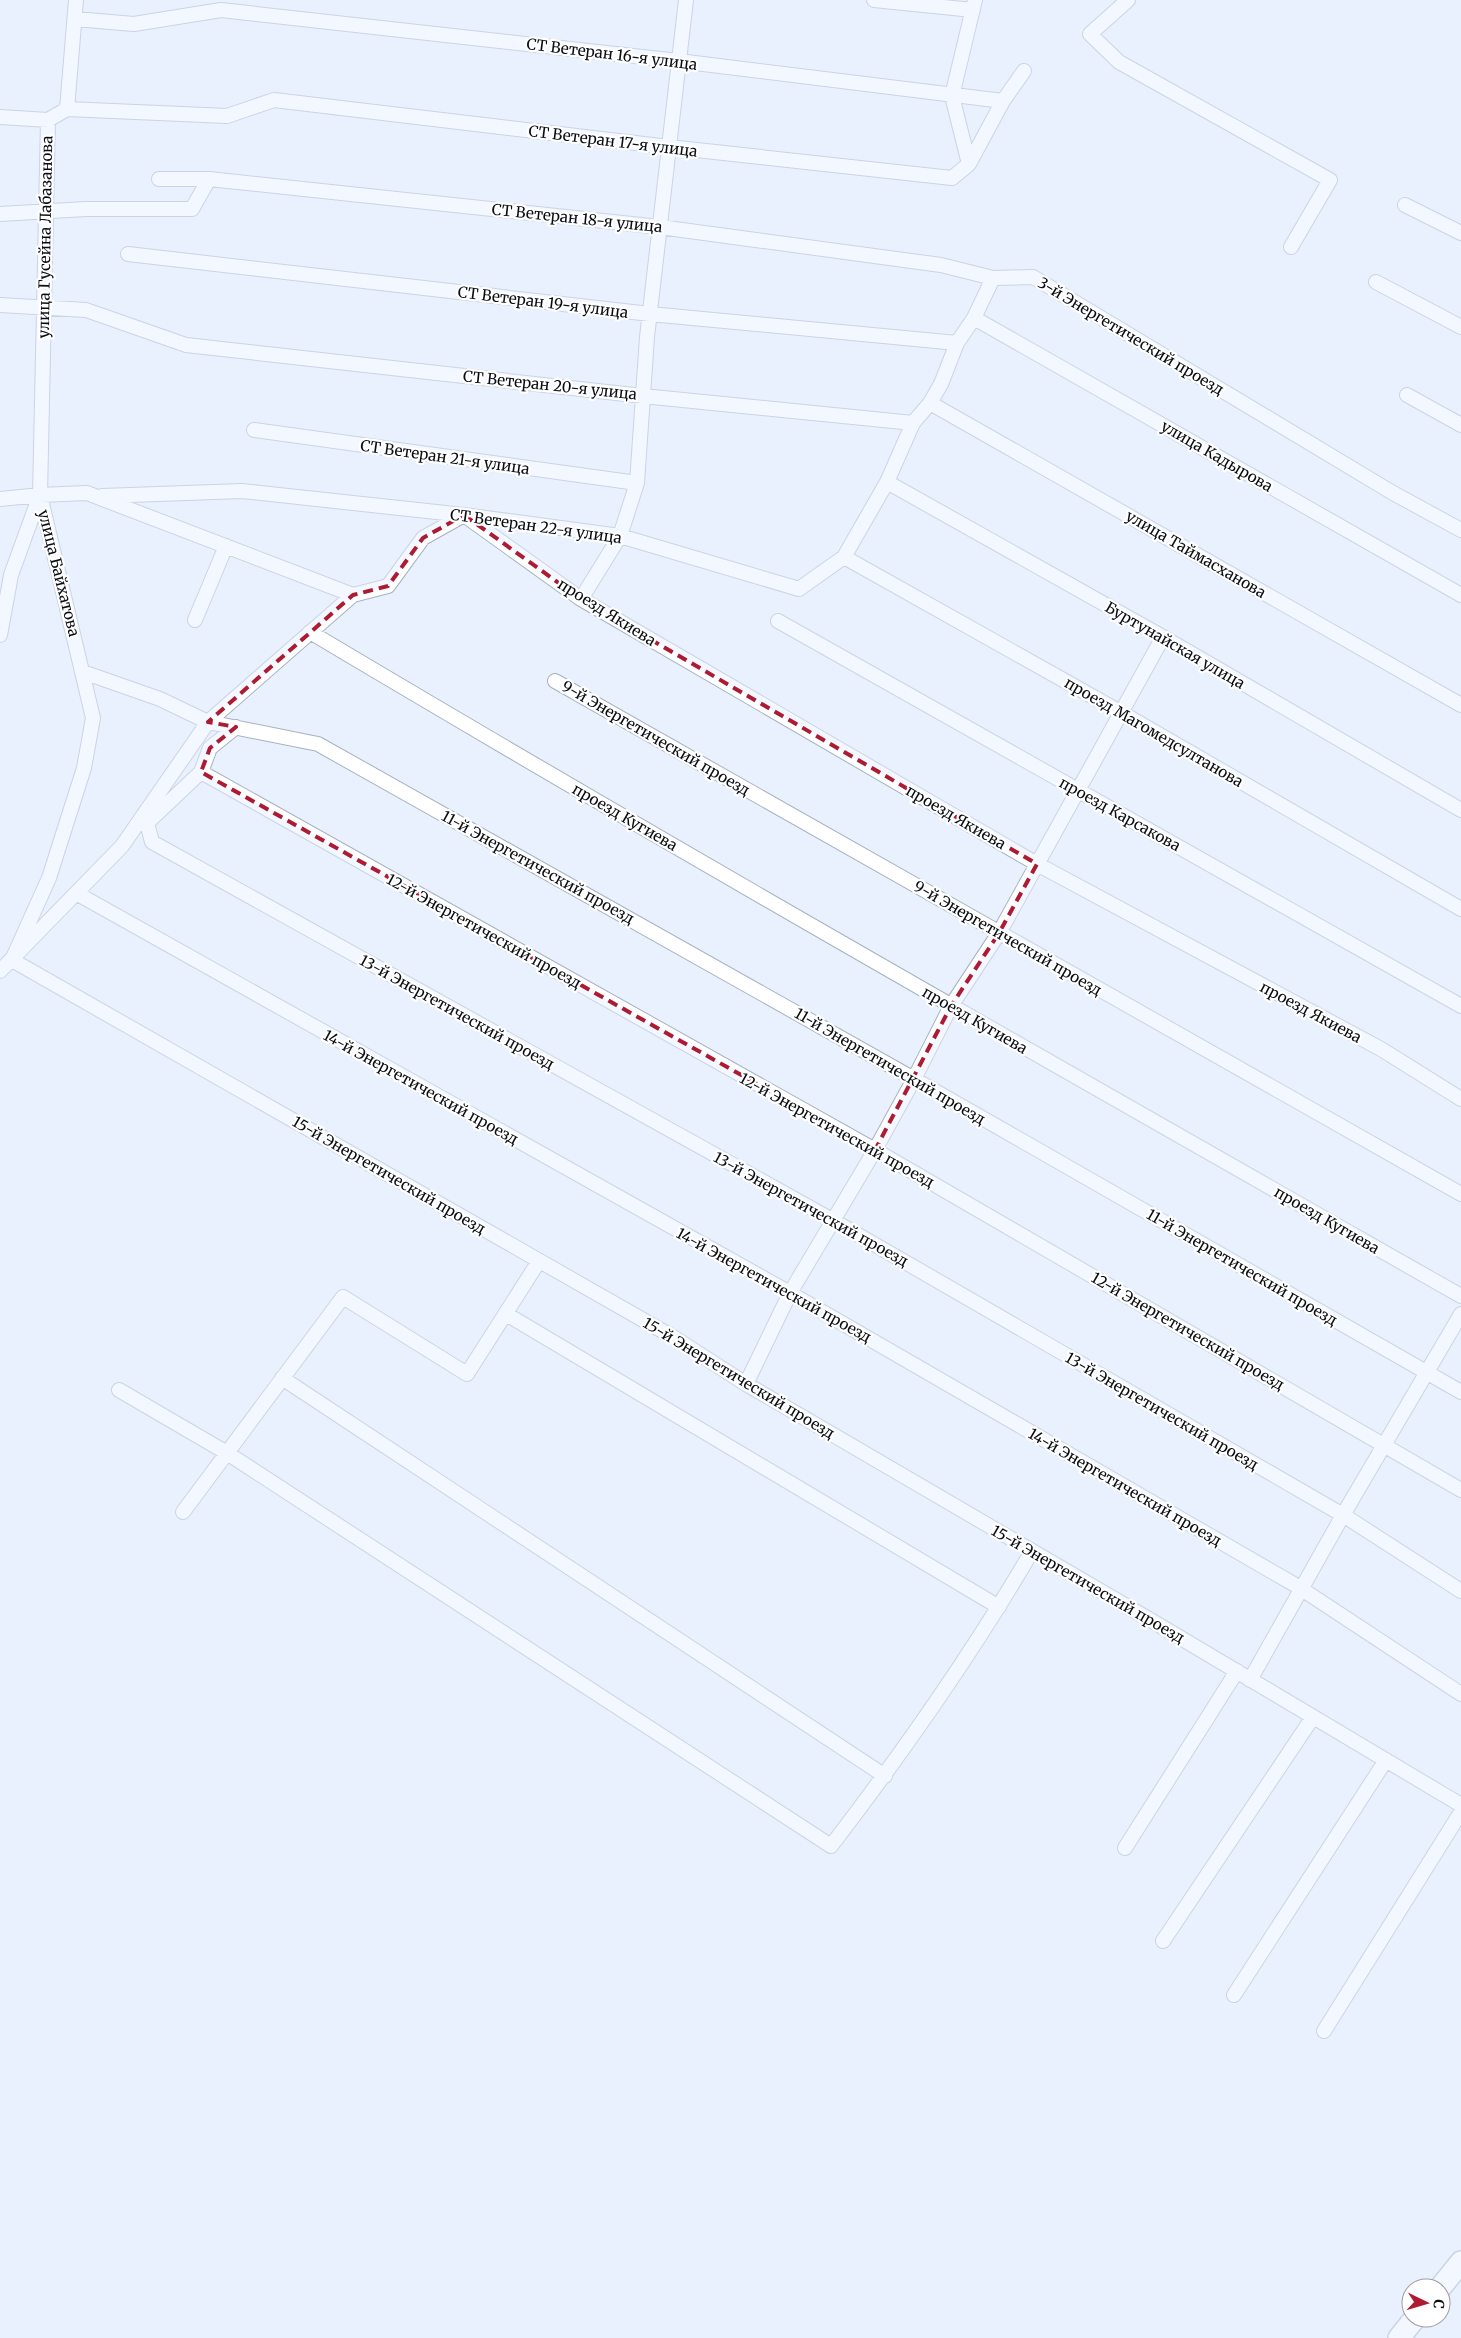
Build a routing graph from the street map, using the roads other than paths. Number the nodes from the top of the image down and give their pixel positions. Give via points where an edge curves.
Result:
1 (76, 0) edge
2 (686, 0) edge
3 (874, 0) edge
4 (1128, 0) edge
5 (974, 5) edge
6 (75, 19) junction
7 (679, 61) junction
8 (1024, 70) dead end
9 (952, 96) junction
10 (1003, 101) junction
11 (67, 109) junction
12 (0, 117) edge
13 (48, 120) junction
14 (669, 148) junction
15 (969, 164) junction
16 (159, 179) dead end
17 (209, 179) junction
18 (1405, 204) dead end
19 (45, 211) junction
20 (0, 214) edge
21 (660, 227) junction
22 (1461, 233) edge
23 (1291, 247) dead end
24 (128, 254) dead end
25 (993, 278) junction
26 (1376, 282) dead end
27 (0, 305) edge
28 (44, 308) junction
29 (650, 314) junction
30 (974, 318) junction
31 (1461, 327) edge
32 (958, 343) junction
33 (1407, 394) dead end
34 (643, 396) junction
35 (930, 403) junction
36 (914, 423) junction
37 (1461, 425) edge
38 (254, 430) dead end
39 (887, 482) junction
40 (637, 483) junction
41 (40, 495) junction
42 (95, 496) junction
43 (0, 499) edge
44 (464, 515) junction
45 (1461, 530) edge
46 (620, 536) junction
47 (226, 546) junction
48 (844, 557) junction
49 (353, 595) junction
50 (1461, 595) edge
51 (580, 599) junction
52 (195, 620) dead end
53 (778, 621) dead end
54 (310, 632) junction
55 (0, 635) edge
56 (1163, 638) junction
57 (83, 672) junction
58 (556, 681) dead end
59 (1461, 705) edge
60 (1122, 713) junction
61 (208, 722) junction
62 (236, 727) junction
63 (205, 774) junction
64 (1078, 790) junction
65 (1461, 810) edge
66 (147, 823) junction
67 (122, 846) junction
68 (1037, 864) junction
69 (76, 893) junction
70 (1461, 909) edge
71 (999, 933) junction
72 (12, 960) junction
73 (0, 971) edge
74 (951, 1006) junction
75 (1461, 1006) edge
76 (914, 1079) junction
77 (1461, 1099) edge
78 (875, 1150) junction
79 (1461, 1194) edge
80 (834, 1221) junction
81 (539, 1261) junction
82 (790, 1294) junction
83 (1461, 1296) edge
84 (506, 1314) junction
85 (1461, 1314) edge
86 (1427, 1372) junction
87 (282, 1378) junction
88 (746, 1384) junction
89 (119, 1390) dead end
90 (1461, 1392) edge
91 (1385, 1445) junction
92 (226, 1453) junction
93 (1461, 1490) edge
94 (182, 1512) dead end
95 (1343, 1515) junction
96 (1032, 1551) junction
97 (1302, 1589) junction
98 (1461, 1591) edge
99 (999, 1607) junction
100 (1237, 1671) junction
101 (1250, 1680) junction
102 (1461, 1694) edge
103 (1313, 1717) junction
104 (1386, 1760) junction
105 (884, 1776) junction
106 (1461, 1805) edge
107 (1461, 1812) edge
108 (1125, 1848) dead end
109 (1164, 1941) dead end
110 (1234, 1995) dead end
111 (1324, 2031) dead end
112 (1461, 2262) edge
113 (1448, 2278) edge
114 (1408, 2328) edge
115 (1399, 2338) edge

1 - 6 street
2 - 7 street
3 - 5 street
4 - 23 street via 1090,34 1119,62 1330,180
5 - 9 street
6 - 7 street, СТ Ветеран 16-я улица via 134,24 221,10
6 - 11 street
7 - 9 street, СТ Ветеран 16-я улица
7 - 14 street
8 - 10 street
9 - 10 street, СТ Ветеран 16-я улица
9 - 15 street
10 - 15 street
11 - 13 street, улица Гусейна Лабазанова
11 - 14 street, СТ Ветеран 17-я улица via 227,116 274,100
12 - 13 street
13 - 19 street, улица Гусейна Лабазанова
14 - 15 street, СТ Ветеран 17-я улица via 952,178
14 - 21 street
16 - 17 street, СТ Ветеран 18-я улица
17 - 19 street via 192,209
17 - 21 street, СТ Ветеран 18-я улица
18 - 22 street
19 - 20 street
19 - 28 street, улица Гусейна Лабазанова
21 - 25 street, СТ Ветеран 18-я улица via 941,265
21 - 29 street
24 - 29 street, СТ Ветеран 19-я улица
25 - 30 street
25 - 45 street, 3-й Энергетический проезд via 1033,278 1392,493
26 - 31 street
27 - 28 street, СТ Ветеран 20-я улица
28 - 34 street, СТ Ветеран 20-я улица via 86,310 186,344
28 - 41 street, улица Гусейна Лабазанова
29 - 32 street, СТ Ветеран 19-я улица
29 - 34 street
30 - 32 street
30 - 50 street, улица Кадырова
32 - 35 street
33 - 37 street
34 - 36 street, СТ Ветеран 20-я улица
34 - 40 street
35 - 36 street
35 - 59 street, улица Таймасханова
36 - 39 street
38 - 40 street, СТ Ветеран 21-я улица
39 - 48 street
39 - 56 street, Буртунайская улица
40 - 46 street
41 - 42 street, улица Байхатова via 87,493
41 - 43 street
41 - 55 street via 11,575
41 - 57 street, улица Байхатова
42 - 44 street, СТ Ветеран 22-я улица via 242,491
42 - 47 street, улица Байхатова
44 - 46 street, СТ Ветеран 22-я улица
44 - 49 street via 423,538 388,586
44 - 51 street, проезд Якиева
46 - 48 street, СТ Ветеран 22-я улица via 799,589
46 - 51 street
47 - 49 street, улица Байхатова
47 - 52 street
48 - 60 street, проезд Магомедсултанова
49 - 54 street
51 - 68 street, проезд Якиева
53 - 64 street, проезд Карсакова
54 - 61 street
54 - 74 street, проезд Кугиева
56 - 60 street
56 - 65 street, Буртунайская улица
57 - 61 street, 11-й Энергетический проезд via 160,699
57 - 72 street, улица Байхатова via 93,718 84,768 49,878
58 - 71 street, 9-й Энергетический проезд
60 - 64 street
60 - 70 street, проезд Магомедсултанова
61 - 62 street, 11-й Энергетический проезд
61 - 67 street
62 - 63 street via 210,748
62 - 76 street, 11-й Энергетический проезд via 318,744
63 - 66 street
63 - 78 street, 12-й Энергетический проезд
64 - 68 street
64 - 75 street, проезд Карсакова
66 - 67 street
66 - 80 street, 13-й Энергетический проезд via 152,842
67 - 69 street
68 - 71 street
68 - 77 street, проезд Якиева via 1381,1049
69 - 72 street
69 - 82 street, 14-й Энергетический проезд
71 - 74 street
71 - 79 street, 9-й Энергетический проезд
72 - 73 street
72 - 81 street, 15-й Энергетический проезд
74 - 76 street
74 - 83 street, проезд Кугиева
76 - 78 street
76 - 86 street, 11-й Энергетический проезд
78 - 80 street
78 - 91 street, 12-й Энергетический проезд
80 - 82 street
80 - 95 street, 13-й Энергетический проезд
81 - 84 street
81 - 88 street, 15-й Энергетический проезд via 673,1337
82 - 88 street
82 - 97 street, 14-й Энергетический проезд
84 - 87 street via 468,1374 343,1297
84 - 99 street
85 - 86 street
86 - 90 street, 11-й Энергетический проезд
86 - 91 street
87 - 92 street
87 - 105 street
88 - 96 street, 15-й Энергетический проезд
89 - 92 street
91 - 93 street, 12-й Энергетический проезд
91 - 95 street
92 - 94 street
92 - 105 street via 831,1846
95 - 97 street
95 - 98 street, 13-й Энергетический проезд
96 - 99 street
96 - 100 street, 15-й Энергетический проезд
97 - 101 street
97 - 102 street, 14-й Энергетический проезд
99 - 105 street
100 - 101 street, 15-й Энергетический проезд
100 - 108 street
101 - 103 street, 15-й Энергетический проезд
103 - 104 street, 15-й Энергетический проезд
103 - 109 street
104 - 106 street, 15-й Энергетический проезд
104 - 110 street
107 - 111 street
112 - 113 highway
114 - 115 highway

